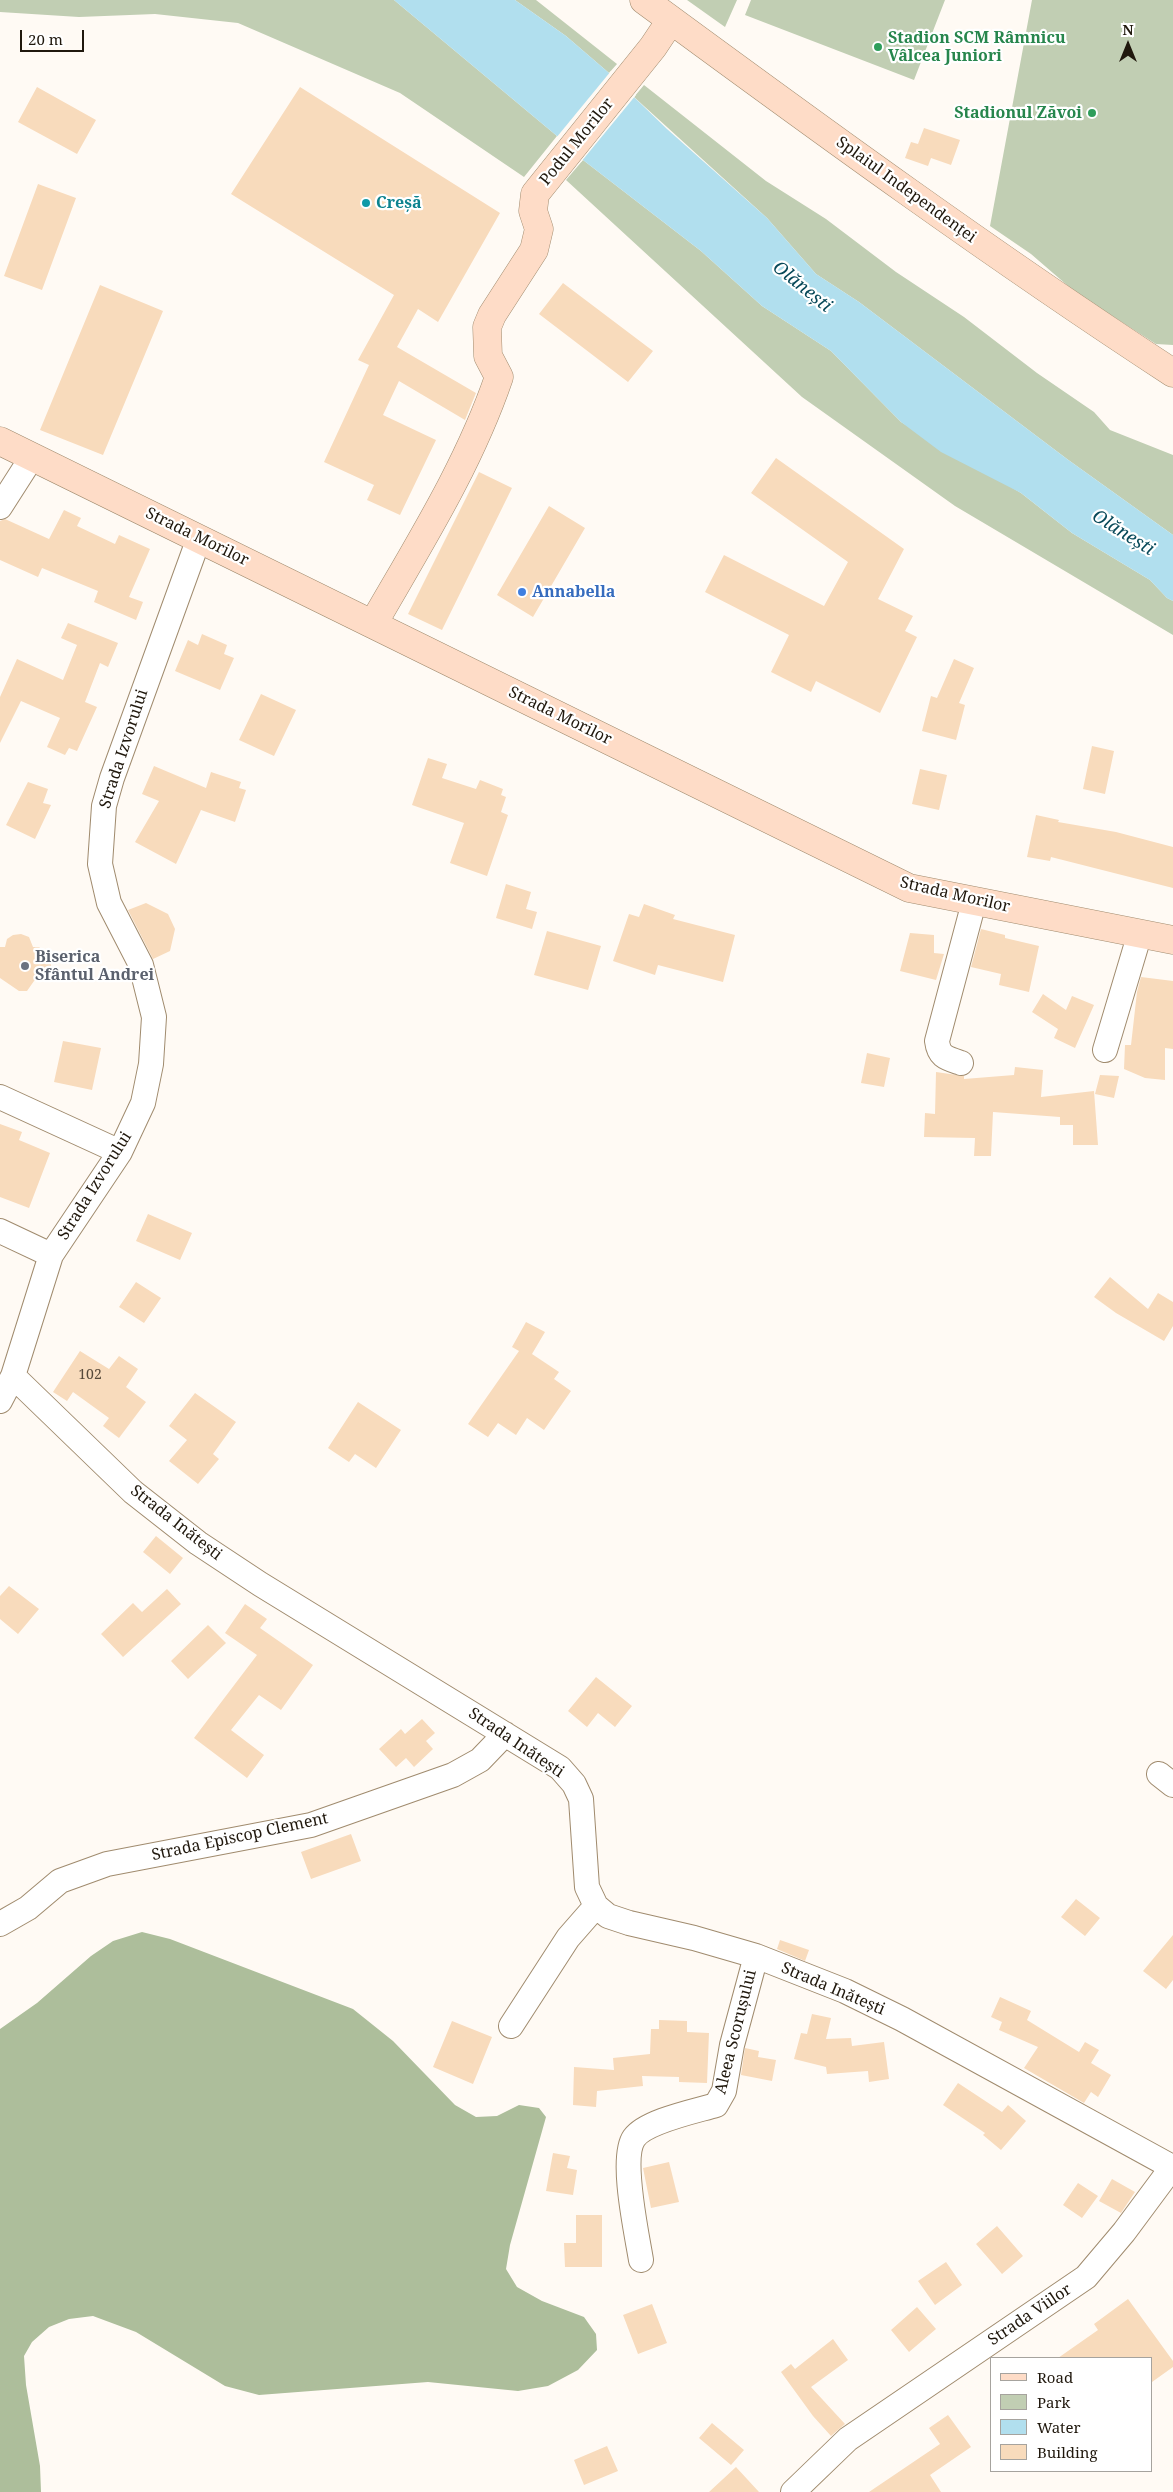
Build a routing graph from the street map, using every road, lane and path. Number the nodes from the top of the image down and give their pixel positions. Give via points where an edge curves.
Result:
1 (644, 0) edge
2 (672, 20) junction
3 (1173, 373) edge
4 (0, 441) edge
5 (32, 457) junction
6 (0, 507) edge
7 (198, 538) junction
8 (373, 624) junction
9 (974, 902) junction
10 (1140, 933) junction
11 (1173, 940) edge
12 (1105, 1050) dead end
13 (961, 1063) dead end
14 (0, 1097) edge
15 (120, 1152) junction
16 (0, 1231) edge
17 (51, 1255) junction
18 (13, 1376) junction
19 (0, 1401) edge
20 (505, 1734) junction
21 (596, 1906) junction
22 (0, 1924) edge
23 (756, 1956) junction
24 (512, 2026) dead end
25 (1172, 2166) edge
26 (641, 2260) dead end
27 (793, 2492) edge

1 - 2 street, Splaiul Independenței
2 - 3 street, Splaiul Independenței via 1034,282
2 - 8 street, Podul Morilor via 535,194 533,210 539,229 534,250 487,327 488,356 499,377 488,408 452,485
4 - 5 street, Strada Morilor
5 - 6 street
5 - 7 street, Strada Morilor
7 - 8 street, Strada Morilor
7 - 15 street, Strada Izvorului via 112,778 102,815 100,864 103,882 117,921 142,965 154,1017 151,1064 143,1103
8 - 9 street, Strada Morilor via 880,875 909,888
9 - 10 street, Strada Morilor
9 - 13 street via 937,1040 943,1057
10 - 11 street, Strada Morilor
10 - 12 street
14 - 15 street
15 - 17 street, Strada Izvorului
16 - 17 street
17 - 18 street, Strada Izvorului
18 - 19 street, Strada Izvorului
18 - 20 street, Strada Inătești via 134,1492 198,1543
20 - 21 street, Strada Inătești via 560,1768 574,1784 581,1799 587,1887
20 - 22 street, Strada Episcop Clement via 480,1760 453,1775 311,1825 106,1864 60,1881 28,1908
21 - 23 street, Strada Inătești via 608,1916 629,1923
21 - 24 street via 568,1938
23 - 25 street, Strada Inătești via 902,2019
23 - 26 street, Aleea Scorușului via 732,2045 724,2091 716,2106 650,2126 634,2138 629,2156 631,2193
25 - 27 street, Strada Viilor via 1086,2277 848,2439

